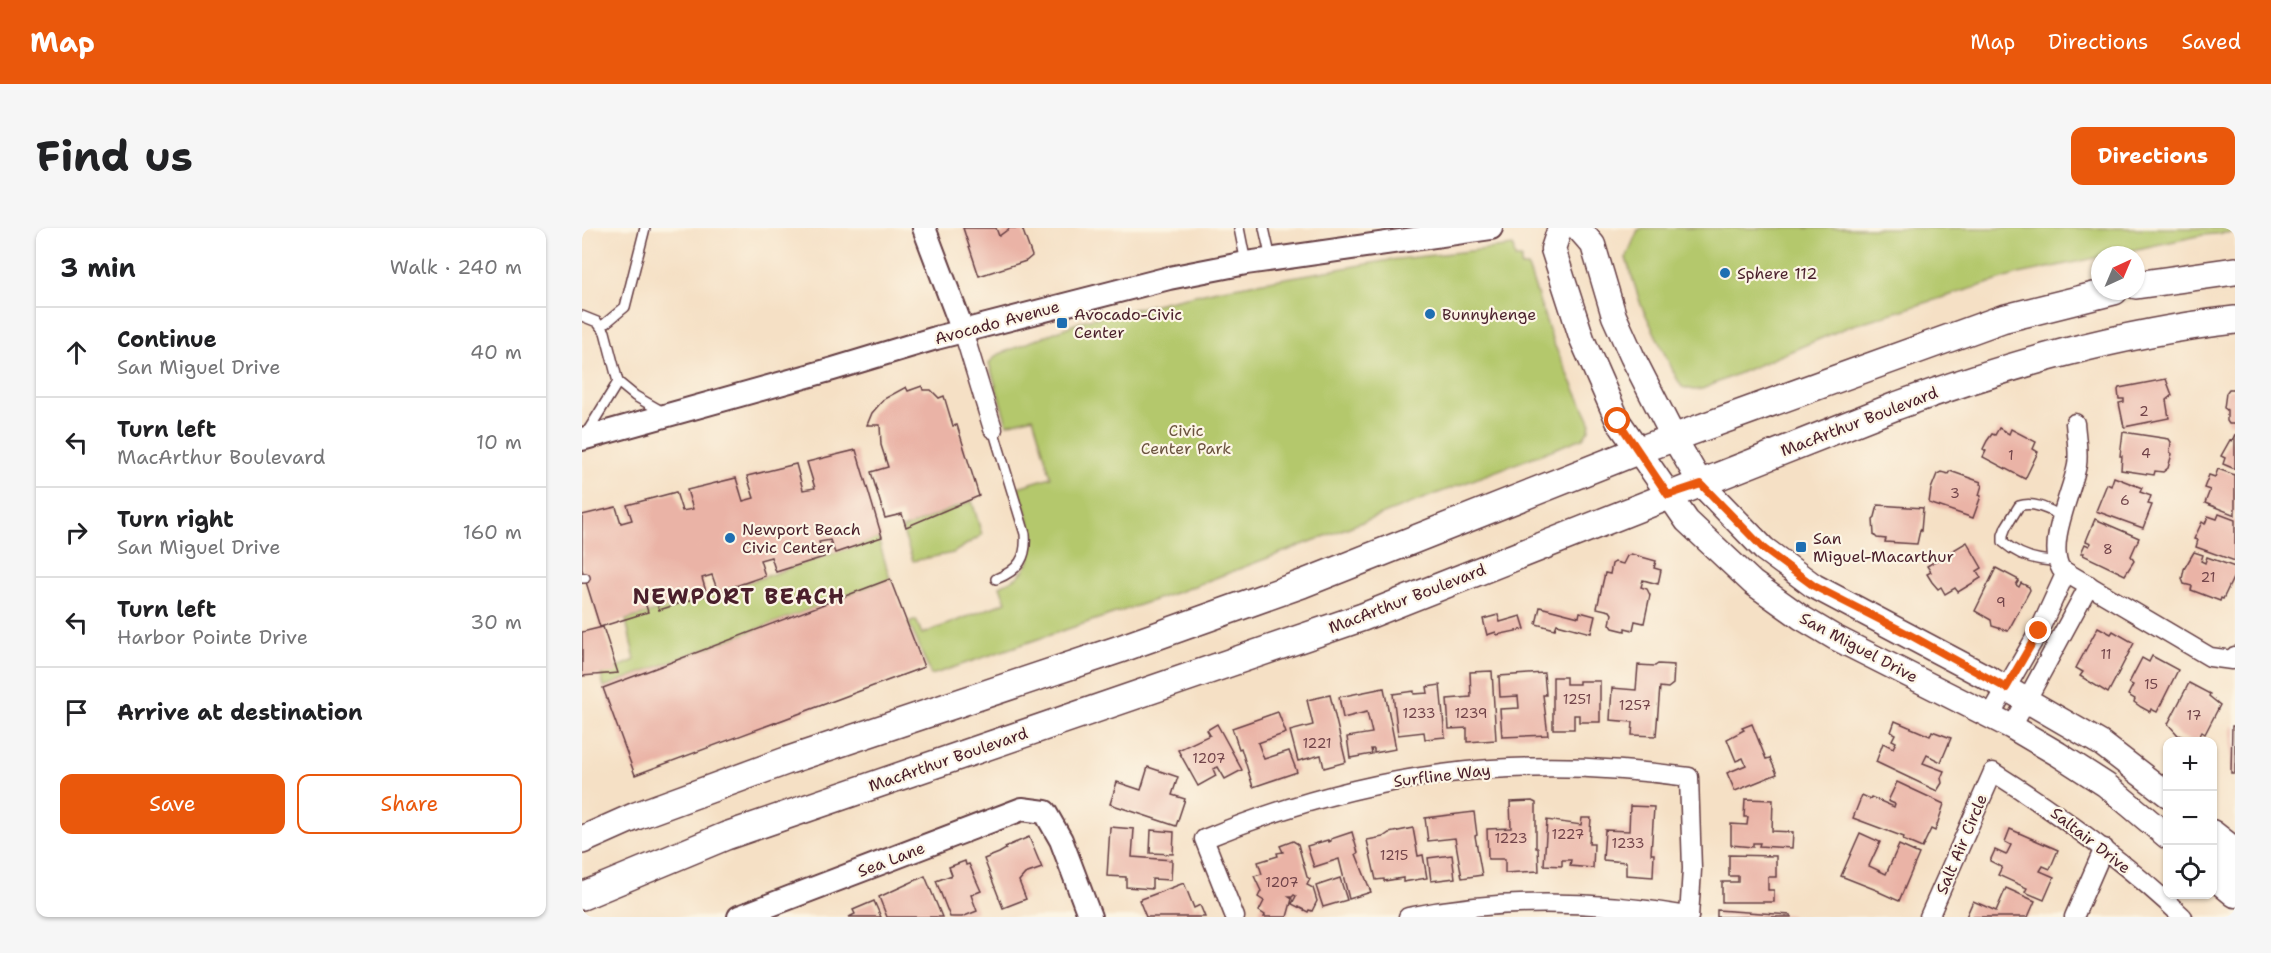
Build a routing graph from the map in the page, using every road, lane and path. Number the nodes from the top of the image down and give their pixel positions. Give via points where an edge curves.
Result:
1 (645, 228) edge
2 (924, 228) edge
3 (1239, 228) edge
4 (1264, 228) edge
5 (1491, 228) edge
6 (1560, 228) edge
7 (1578, 228) edge
8 (1271, 259) junction
9 (1246, 263) junction
10 (2235, 271) edge
11 (2145, 284) edge
12 (2091, 297) edge
13 (582, 316) edge
14 (2235, 320) edge
15 (601, 327) junction
16 (963, 331) junction
17 (618, 382) junction
18 (668, 415) junction
19 (2075, 423) dead end
20 (993, 429) joint
21 (583, 438) edge
22 (1674, 438) junction
23 (1637, 451) junction
24 (1701, 484) junction
25 (1668, 495) junction
26 (2063, 517) junction
27 (2062, 567) junction
28 (996, 579) dead end
29 (2089, 585) junction
30 (2235, 656) edge
31 (2006, 688) junction
32 (2027, 700) junction
33 (1990, 716) junction
34 (2012, 727) junction
35 (1993, 772) joint
36 (2163, 791) edge
37 (2144, 816) junction
38 (2163, 822) edge
39 (2163, 833) edge
40 (2217, 836) edge
41 (582, 840) edge
42 (2104, 848) junction
43 (2235, 850) edge
44 (2217, 859) edge
45 (2235, 872) edge
46 (2217, 880) edge
47 (2235, 895) edge
48 (582, 896) edge
49 (1689, 916) edge
50 (739, 917) edge
51 (1090, 917) edge
52 (1234, 917) edge
53 (1408, 917) edge
54 (1929, 917) edge
55 (2074, 917) edge
56 (2183, 917) edge

1 - 15 lane via 625,308
2 - 16 street
3 - 9 lane
4 - 8 lane
5 - 8 street, Avocado Avenue
6 - 23 main road, San Miguel Drive via 1553,249 1582,339 1615,415
7 - 22 main road, San Miguel Drive via 1593,245 1614,316
8 - 9 street, Avocado Avenue
9 - 16 street, Avocado Avenue via 1169,278
10 - 11 main road
12 - 22 main road via 2002,319
13 - 15 lane
14 - 24 main road, MacArthur Boulevard via 2048,355 1975,377
15 - 17 lane
16 - 18 street, Avocado Avenue
16 - 20 street
17 - 18 lane
17 - 21 lane
18 - 21 street, Avocado Avenue
19 - 26 street via 2078,463
20 - 28 lane via 1026,548 1013,571
22 - 23 main road
22 - 24 main road, San Miguel Drive
23 - 25 main road, San Miguel Drive
23 - 41 main road via 1302,584 786,761
24 - 25 main road, MacArthur Boulevard
24 - 31 main road, San Miguel Drive via 1764,549 1814,586
25 - 33 main road, San Miguel Drive via 1710,544 1753,583 1802,618
25 - 48 main road, MacArthur Boulevard via 1363,617 726,836
26 - 27 street via 2055,547
26 - 27 lane via 2037,505 2019,506 2003,535 2003,542 2010,548
27 - 29 street
27 - 31 street via 2039,631
29 - 30 street via 2210,657 2232,660
29 - 32 street
31 - 32 main road, San Miguel Drive
31 - 33 street
32 - 34 street
32 - 36 main road, San Miguel Drive via 2102,744
33 - 34 main road, San Miguel Drive
34 - 37 main road, San Miguel Drive via 2106,785
35 - 42 street, Saltair Drive
35 - 54 street, Salt Air Circle
37 - 38 street
37 - 39 main road, San Miguel Drive
40 - 43 main road
42 - 55 street
42 - 56 street, Saltair Drive
44 - 45 street
46 - 47 main road
49 - 52 street, Surfline Way via 1689,777 1555,766 1442,773 1375,784 1331,794 1203,839
49 - 53 street via 1616,905 1542,902 1467,907
50 - 51 street, Sea Lane via 1022,809 1045,812 1061,840

